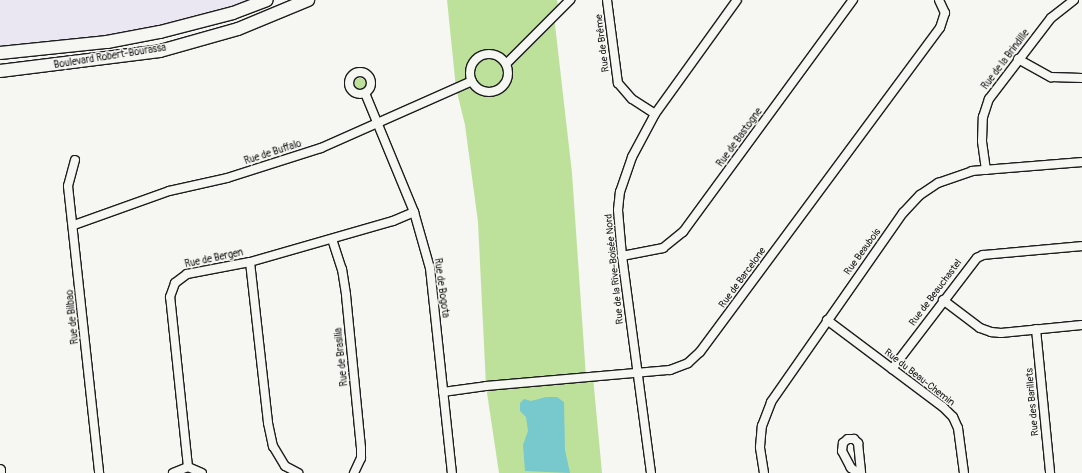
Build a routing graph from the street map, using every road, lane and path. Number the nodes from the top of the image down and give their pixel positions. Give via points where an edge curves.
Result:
1 (267, 0) edge
2 (308, 0) edge
3 (570, 0) edge
4 (607, 0) edge
5 (737, 0) edge
6 (853, 0) edge
7 (939, 0) edge
8 (1074, 0) edge
9 (0, 53) edge
10 (1018, 59) junction
11 (506, 64) junction
12 (0, 71) edge
13 (1082, 78) edge
14 (472, 81) junction
15 (365, 93) dead end
16 (655, 114) junction
17 (377, 124) junction
18 (76, 160) dead end
19 (1082, 162) edge
20 (986, 170) junction
21 (414, 212) junction
22 (74, 226) junction
23 (332, 239) junction
24 (1082, 246) edge
25 (622, 256) junction
26 (250, 262) junction
27 (943, 300) junction
28 (827, 320) junction
29 (1082, 325) edge
30 (1036, 329) junction
31 (892, 369) junction
32 (636, 373) junction
33 (443, 392) junction
34 (188, 467) junction
35 (0, 470) edge
36 (0, 473) edge
37 (99, 473) edge
38 (174, 473) edge
39 (202, 473) edge
40 (298, 473) edge
41 (354, 473) edge
42 (452, 473) edge
43 (651, 473) edge
44 (764, 473) edge
45 (964, 473) edge
46 (1050, 473) edge

1 - 9 highway, Boulevard Robert-Bourassa via 233,13 160,32 107,42
2 - 12 highway, Boulevard Robert-Bourassa via 238,29 160,51
3 - 11 street
4 - 16 street, Rue de Brême via 618,83 632,99
5 - 16 street, Rue de la Rive-Boisée Nord
6 - 25 street, Rue de Bastogne via 683,232 663,248
7 - 32 street, Rue de Barcelone via 945,13 940,28 700,352 688,363 670,370
8 - 10 street, Rue de la Brindille via 1051,18
10 - 13 street via 1051,77
10 - 20 street, Rue de la Brindille via 989,99 983,117 982,141
11 - 14 street via 496,55 483,55 473,63 470,75
11 - 14 street via 506,81 498,90 486,92
14 - 17 street, Rue de Buffalo
15 - 17 street, Rue de Bogota
16 - 25 street, Rue de la Rive-Boisée Nord via 632,156 620,192 618,210
17 - 21 street, Rue de Bogota
17 - 22 street, Rue de Buffalo via 274,164 169,191
18 - 22 street, Rue de Bilbao via 68,186
19 - 20 street, Rue Beaubois
20 - 28 street, Rue Beaubois via 954,176 920,195 903,214
21 - 23 street, Rue de Bergen
21 - 33 street, Rue de Bogota via 430,268
22 - 37 street, Rue de Bilbao
23 - 26 street, Rue de Bergen
23 - 41 street, Rue de Brasilia via 342,269 346,295 361,448 361,458
24 - 27 street, Rue de Beauchastel via 983,255 971,263
25 - 32 street, Rue de la Rive-Boisée Nord
26 - 34 street, Rue de Bergen via 187,274 175,283 172,289 170,297
26 - 40 street via 268,423 273,446 285,466
27 - 30 street via 980,328 991,332
27 - 31 street, Rue de Beauchastel
28 - 31 street, Rue du Beau-Chemin
28 - 44 street, Rue Beaubois via 771,402 762,426 760,447
29 - 30 street
30 - 46 street, Rue des Barillets
31 - 45 street, Rue du Beau-Chemin via 953,417 958,428
32 - 33 street, Rue de Barcelone
32 - 43 street, Rue de la Rive-Boisée Nord
33 - 42 street, Rue de Bogota
34 - 38 street
34 - 39 street
35 - 36 main road

